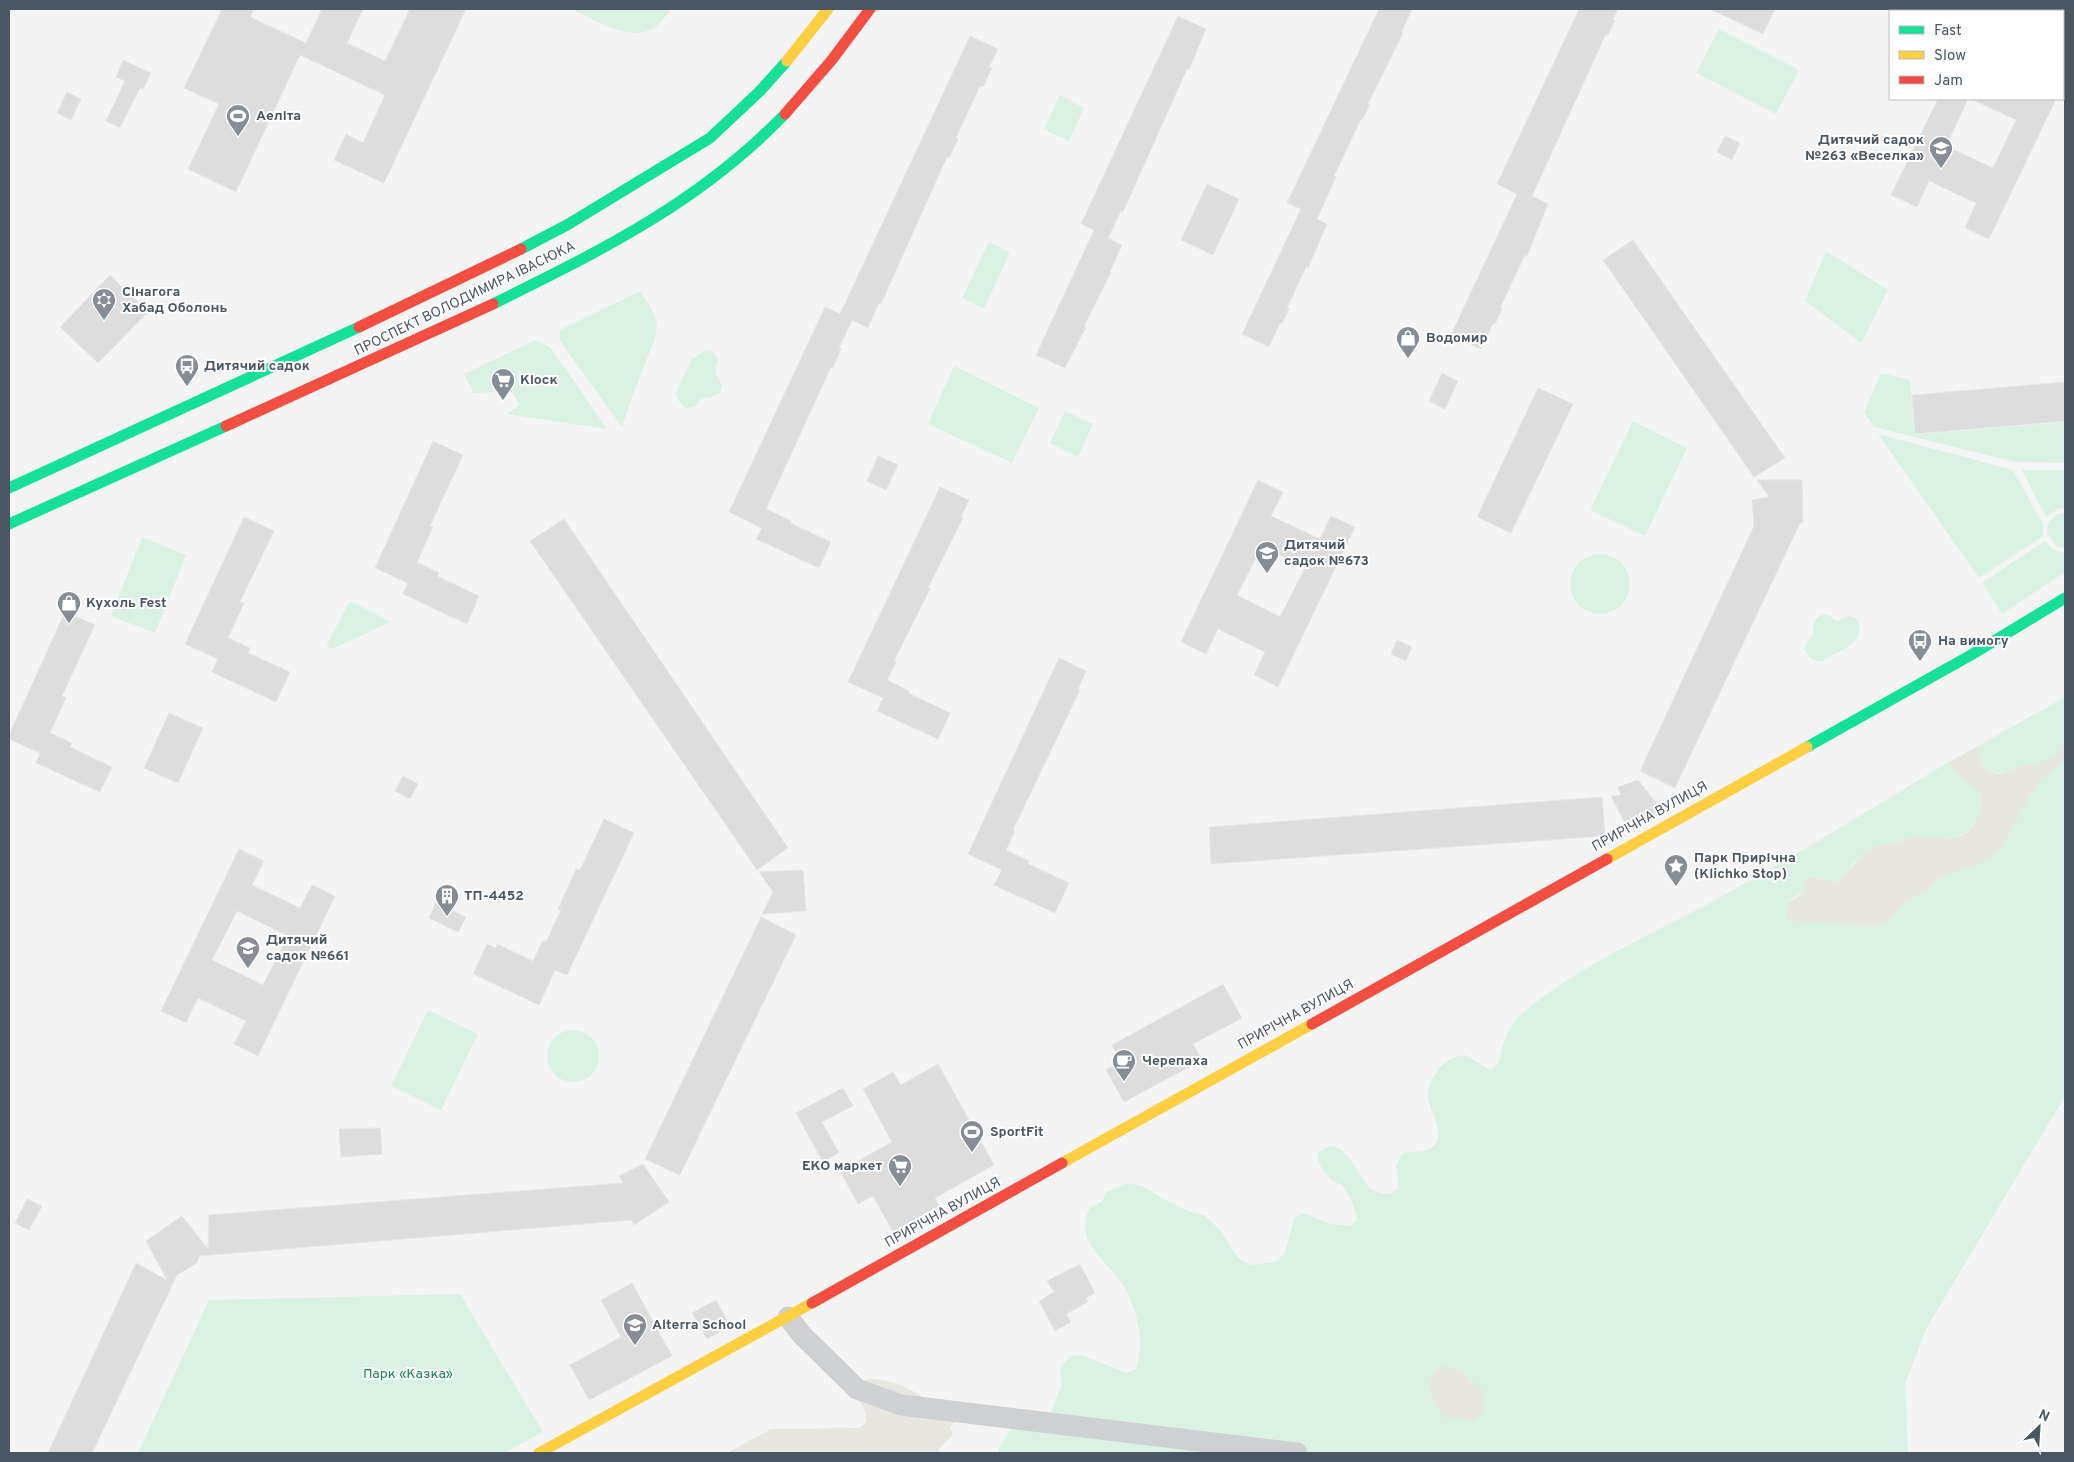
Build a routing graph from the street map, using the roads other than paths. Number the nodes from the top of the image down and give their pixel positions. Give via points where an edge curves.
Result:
1 (828, 9) edge
2 (870, 9) edge
3 (9, 488) edge
4 (9, 524) edge
5 (2065, 598) edge
6 (788, 1317) junction
7 (539, 1453) edge
8 (1297, 1453) edge

1 - 3 main road, ПРОСПЕКТ ВОЛОДИМИРА ІВАСЮКА via 760,91 710,138 575,220 453,284
2 - 4 main road, ПРОСПЕКТ ВОЛОДИМИРА ІВАСЮКА via 795,104 745,153 692,196 629,235 417,341
5 - 6 main road, ПРИРІЧНА ВУЛИЦЯ via 1971,655
6 - 7 main road, ПРИРІЧНА ВУЛИЦЯ
6 - 8 street via 857,1389 901,1405

